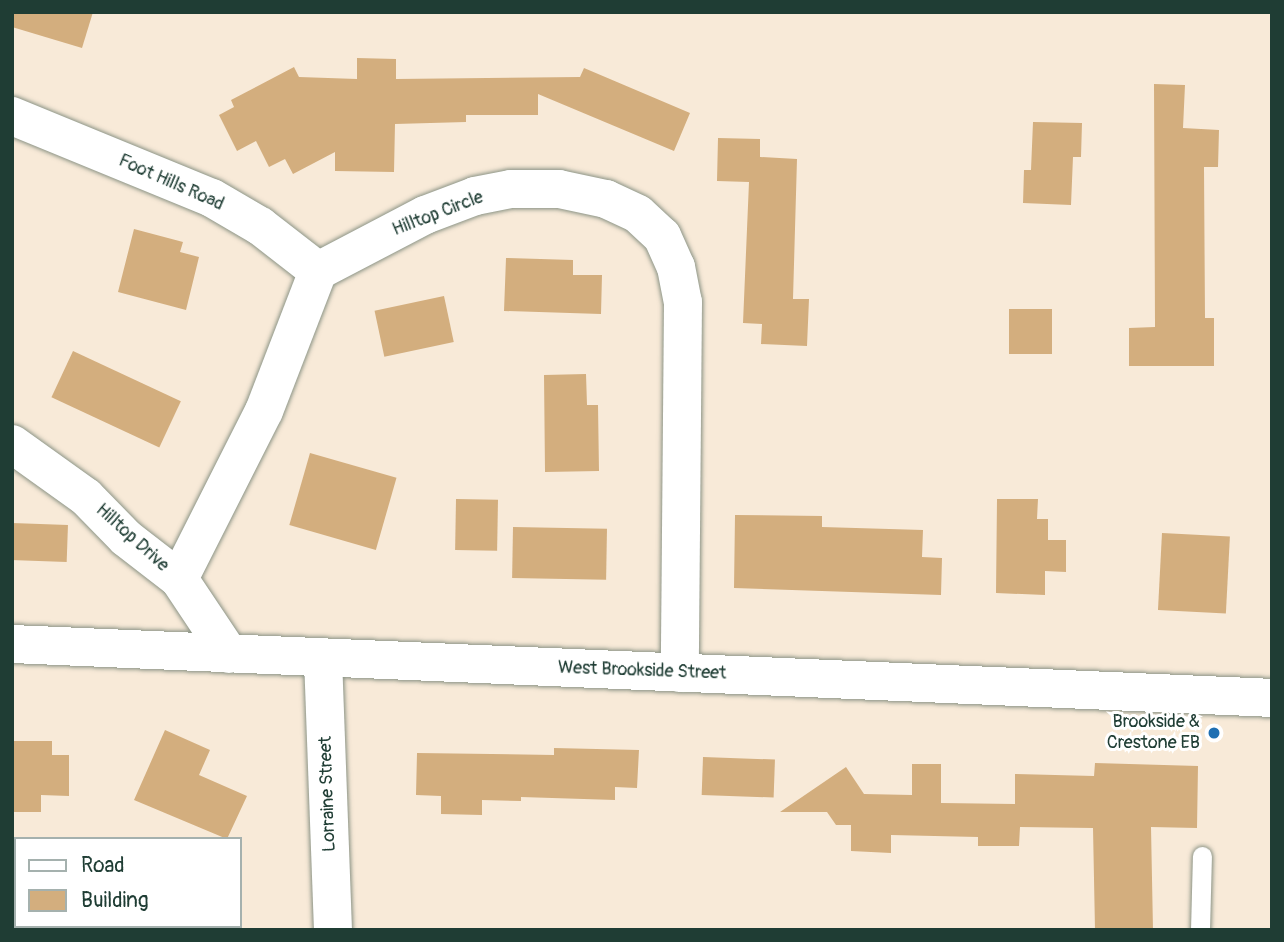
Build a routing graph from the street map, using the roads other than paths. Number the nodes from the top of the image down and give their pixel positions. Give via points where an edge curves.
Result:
1 (12, 116) edge
2 (318, 271) junction
3 (12, 444) edge
4 (178, 579) junction
5 (12, 644) edge
6 (229, 654) junction
7 (323, 658) junction
8 (680, 673) junction
9 (1272, 698) edge
10 (1202, 856) dead end
11 (333, 930) edge
12 (1200, 930) edge

1 - 2 street, Foot Hills Road via 212,198 260,226
2 - 4 street via 264,411
2 - 8 street, Hilltop Circle via 425,215 512,189 559,190 606,199 638,214 662,236 676,267 683,302
3 - 4 street, Hilltop Drive via 86,496 126,538
4 - 6 street, Hilltop Drive
5 - 6 street, West Brookside Street
6 - 7 street, West Brookside Street
7 - 8 street, West Brookside Street
7 - 11 street, Lorraine Street
8 - 9 street, West Brookside Street
10 - 12 lane

